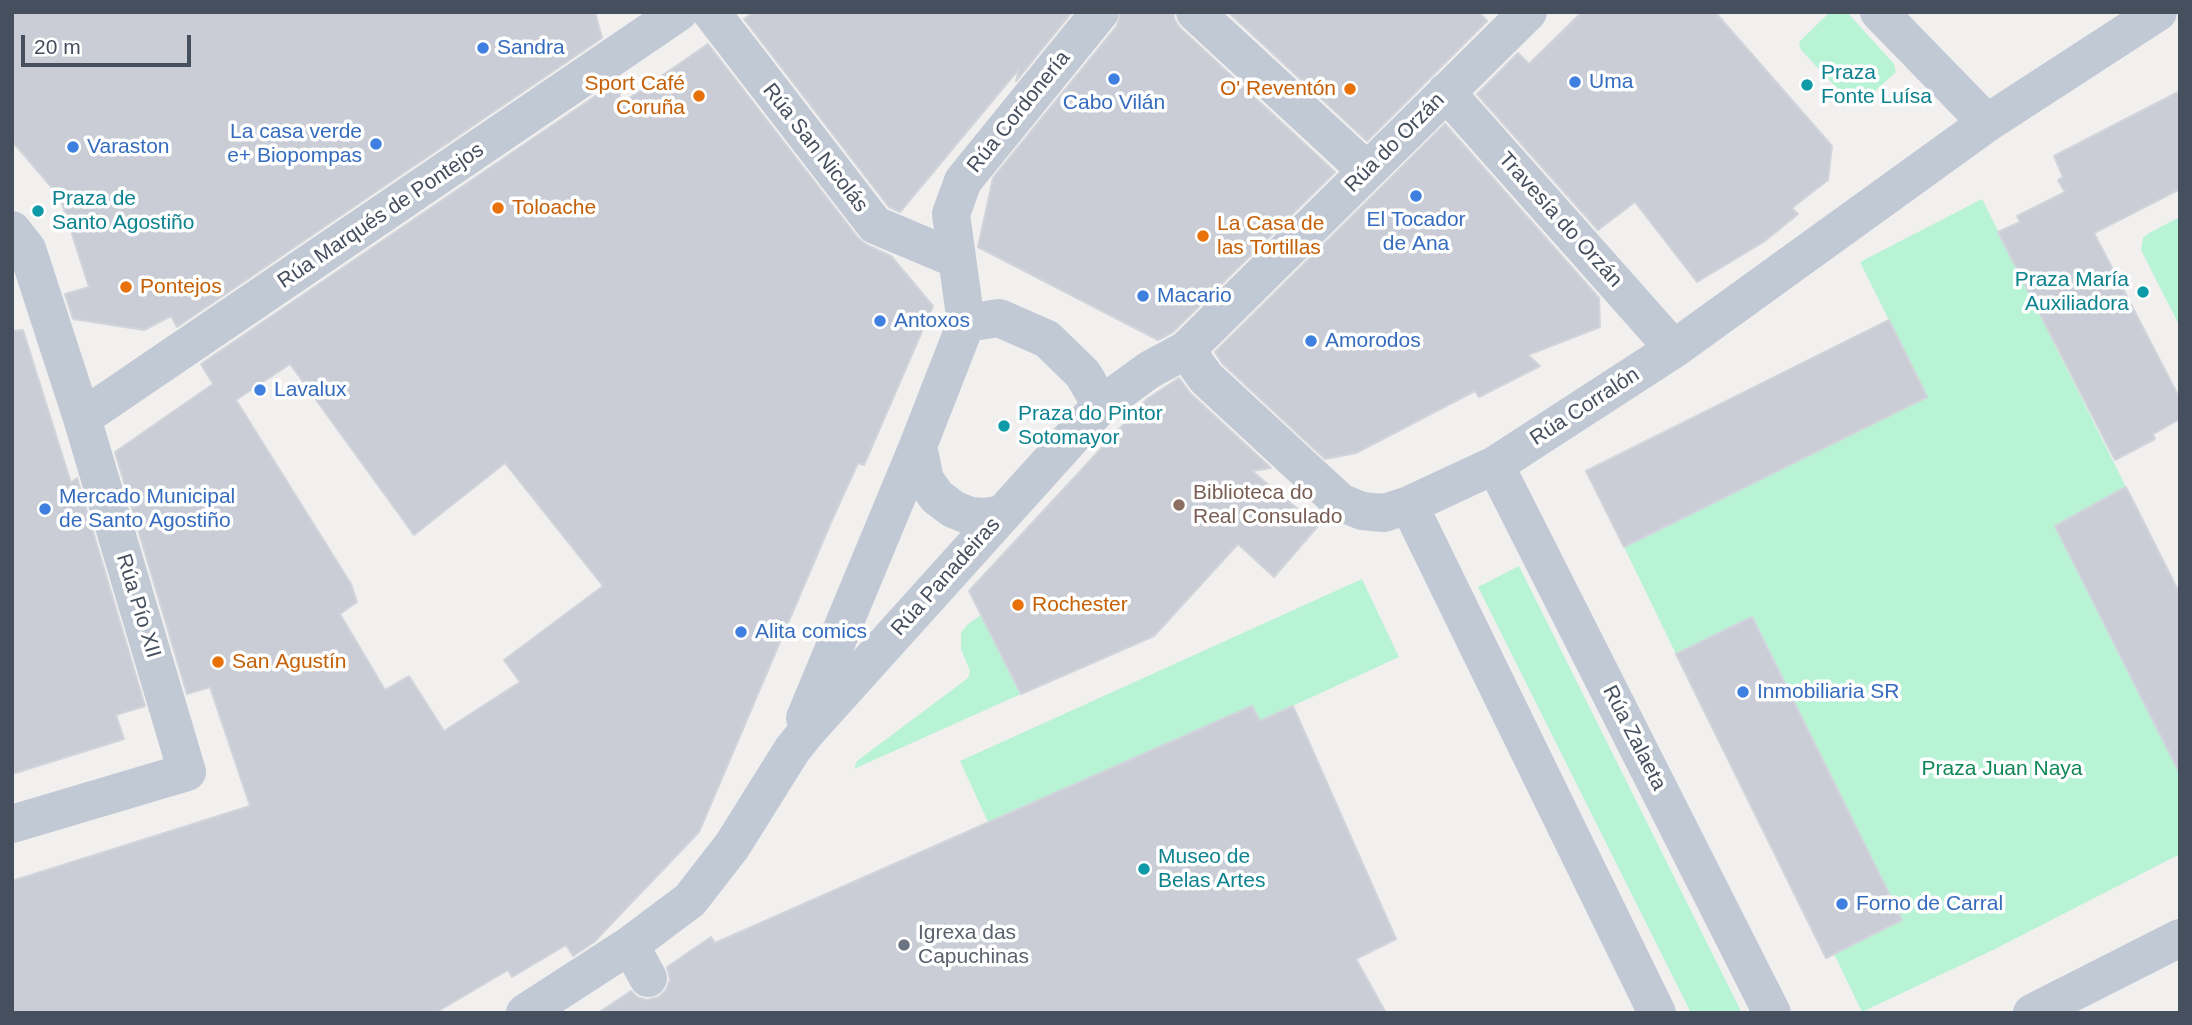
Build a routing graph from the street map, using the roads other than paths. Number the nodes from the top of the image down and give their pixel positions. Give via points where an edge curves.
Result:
1 (679, 12) edge
2 (711, 12) edge
3 (1100, 12) edge
4 (1195, 12) edge
5 (1528, 12) edge
6 (1878, 12) edge
7 (2158, 12) edge
8 (1446, 92) junction
9 (1987, 123) junction
10 (1367, 171) junction
11 (12, 230) edge
12 (956, 260) junction
13 (966, 323) junction
14 (1674, 349) junction
15 (1186, 350) junction
16 (1101, 405) junction
17 (82, 418) junction
18 (918, 446) junction
19 (1494, 465) junction
20 (1409, 505) junction
21 (1003, 514) junction
22 (792, 750) junction
23 (12, 824) edge
24 (2180, 938) edge
25 (630, 945) junction
26 (648, 978) dead end
27 (525, 1013) edge
28 (1657, 1013) edge
29 (1772, 1013) edge
30 (2032, 1013) edge

1 - 17 street, Rúa Marqués de Pontejos
2 - 12 street, Rúa San Nicolás via 875,225
3 - 12 street, Rúa Cordonería via 964,181 951,215
4 - 10 street
5 - 8 street, Rúa do Orzán
6 - 9 street
7 - 9 street, Rúa Corralón
8 - 10 street, Rúa do Orzán
8 - 14 street, Travesía do Orzán
9 - 14 street, Rúa Corralón
10 - 15 street, Rúa do Orzán
11 - 17 street, Rúa Pío XII via 27,248
12 - 13 street
13 - 16 street via 999,318 1048,339 1083,374
13 - 18 street, Rúa Panadeiras
14 - 19 street, Rúa Corralón
15 - 16 street, Rúa do Orzán
15 - 20 street, Rúa Corralón via 1206,378 1340,502 1384,513
16 - 21 street, Rúa Panadeiras
17 - 23 street, Rúa Pío XII via 187,772
18 - 21 street via 925,480 945,503 970,516
18 - 22 street, Rúa Panadeiras
19 - 20 street, Rúa Corralón
19 - 29 street, Rúa Zalaeta
20 - 28 street
21 - 22 street, Rúa Panadeiras
22 - 25 street, Rúa Panadeiras via 732,846 690,900
24 - 30 street
25 - 26 street
25 - 27 street, Rúa Panadeiras

